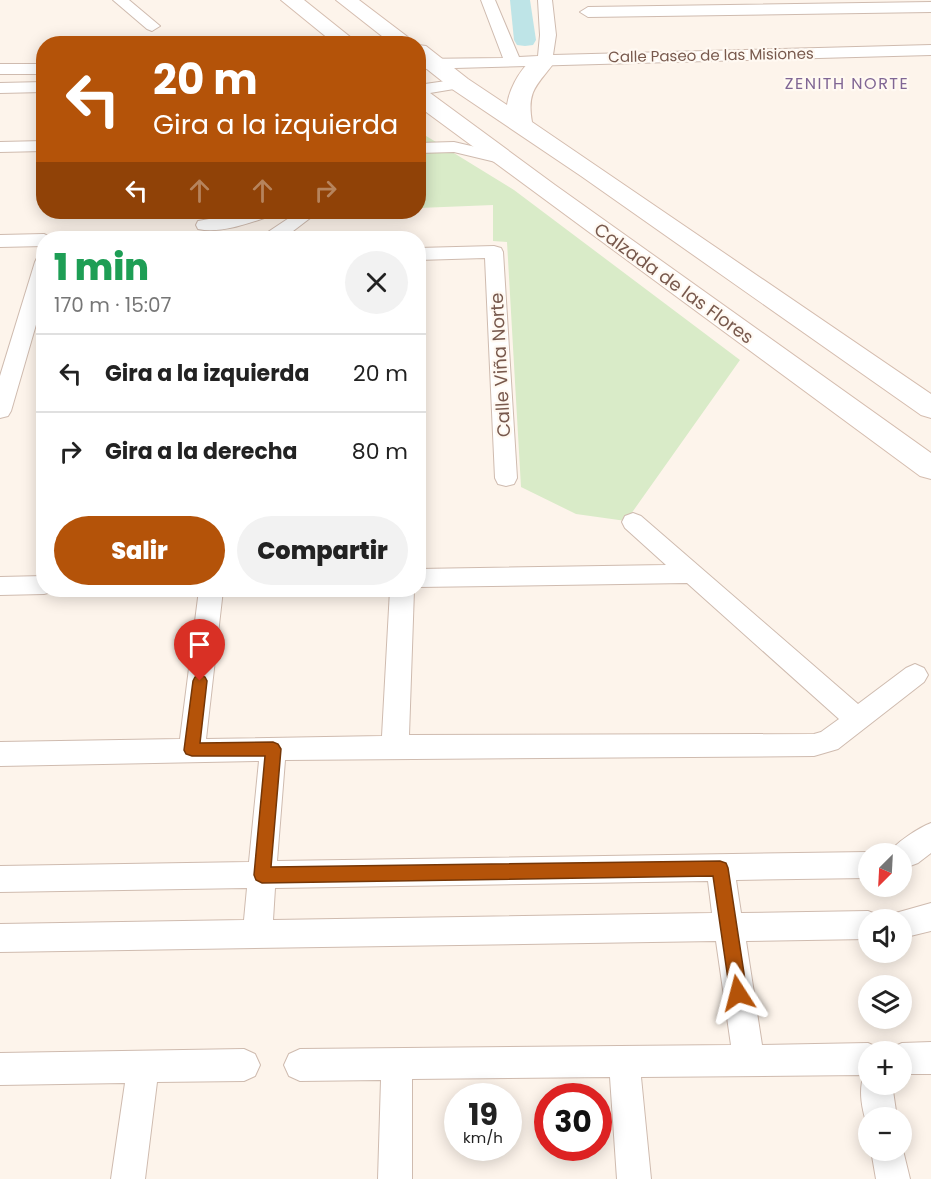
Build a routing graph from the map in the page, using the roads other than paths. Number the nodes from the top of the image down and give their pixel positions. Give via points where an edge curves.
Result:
1 (120, 0) edge
2 (291, 0) edge
3 (346, 0) edge
4 (488, 0) edge
5 (545, 0) edge
6 (877, 4) edge
7 (755, 5) edge
8 (635, 6) edge
9 (931, 7) edge
10 (588, 12) dead end
11 (152, 26) dead end
12 (339, 36) edge
13 (396, 36) edge
14 (931, 50) edge
15 (545, 60) junction
16 (513, 62) junction
17 (437, 68) edge
18 (0, 69) edge
19 (36, 69) edge
20 (426, 81) edge
21 (0, 87) edge
22 (36, 87) edge
23 (426, 101) edge
24 (521, 124) junction
25 (36, 146) edge
26 (0, 147) edge
27 (426, 147) edge
28 (504, 159) junction
29 (590, 171) junction
30 (546, 190) junction
31 (241, 219) edge
32 (299, 219) edge
33 (202, 230) edge
34 (283, 231) edge
35 (36, 240) edge
36 (0, 241) edge
37 (426, 254) edge
38 (36, 289) edge
39 (931, 408) edge
40 (0, 411) edge
41 (931, 468) edge
42 (506, 478) dead end
43 (633, 522) dead end
44 (689, 574) junction
45 (426, 578) edge
46 (36, 585) edge
47 (0, 586) edge
48 (210, 597) edge
49 (402, 597) edge
50 (915, 675) dead end
51 (858, 720) junction
52 (395, 747) junction
53 (273, 749) junction
54 (192, 750) junction
55 (0, 754) edge
56 (931, 836) edge
57 (912, 851) edge
58 (858, 865) edge
59 (720, 868) junction
60 (262, 875) junction
61 (0, 879) edge
62 (931, 917) edge
63 (912, 922) edge
64 (858, 925) edge
65 (728, 927) junction
66 (257, 934) junction
67 (0, 938) edge
68 (931, 1058) edge
69 (749, 1059) junction
70 (858, 1059) edge
71 (912, 1059) edge
72 (624, 1061) junction
73 (397, 1064) junction
74 (244, 1065) dead end
75 (300, 1065) dead end
76 (143, 1067) junction
77 (0, 1069) edge
78 (889, 1161) edge
79 (128, 1179) edge
80 (395, 1179) edge
81 (634, 1179) edge
82 (892, 1179) edge

1 - 11 street
2 - 12 street
3 - 13 street
4 - 16 street
5 - 15 street
6 - 7 street
6 - 9 street
7 - 8 street
8 - 10 street
14 - 15 street, Calle Paseo de las Misiones
15 - 16 street, Calle Paseo de las Misiones
15 - 24 street via 531,74 519,96
16 - 17 street, Calle Paseo de las Misiones
17 - 20 street
17 - 24 street
18 - 19 street
21 - 22 street
23 - 28 street, Calzada de las Flores
24 - 29 street
25 - 26 street
27 - 28 street via 469,149
28 - 30 street, Calzada de las Flores
29 - 30 street
29 - 39 street
30 - 41 street, Calzada de las Flores
31 - 33 street
32 - 34 street
35 - 36 street
37 - 42 street, Calle Viña Norte via 494,252
38 - 40 street
43 - 44 street
44 - 45 street
44 - 51 street
46 - 47 street
48 - 54 street
49 - 52 street
50 - 51 street
51 - 52 street via 829,741 814,745
52 - 53 street
53 - 54 street
53 - 60 street
54 - 55 street
56 - 57 street
58 - 59 street
59 - 60 street
59 - 65 street
60 - 61 street
60 - 66 street
62 - 63 street
64 - 65 street
65 - 66 street
65 - 69 street
66 - 67 street
68 - 71 street
69 - 70 street
69 - 72 street
72 - 73 street
72 - 81 street
73 - 75 street
73 - 80 street
74 - 76 street
76 - 77 street
76 - 79 street
78 - 82 street

